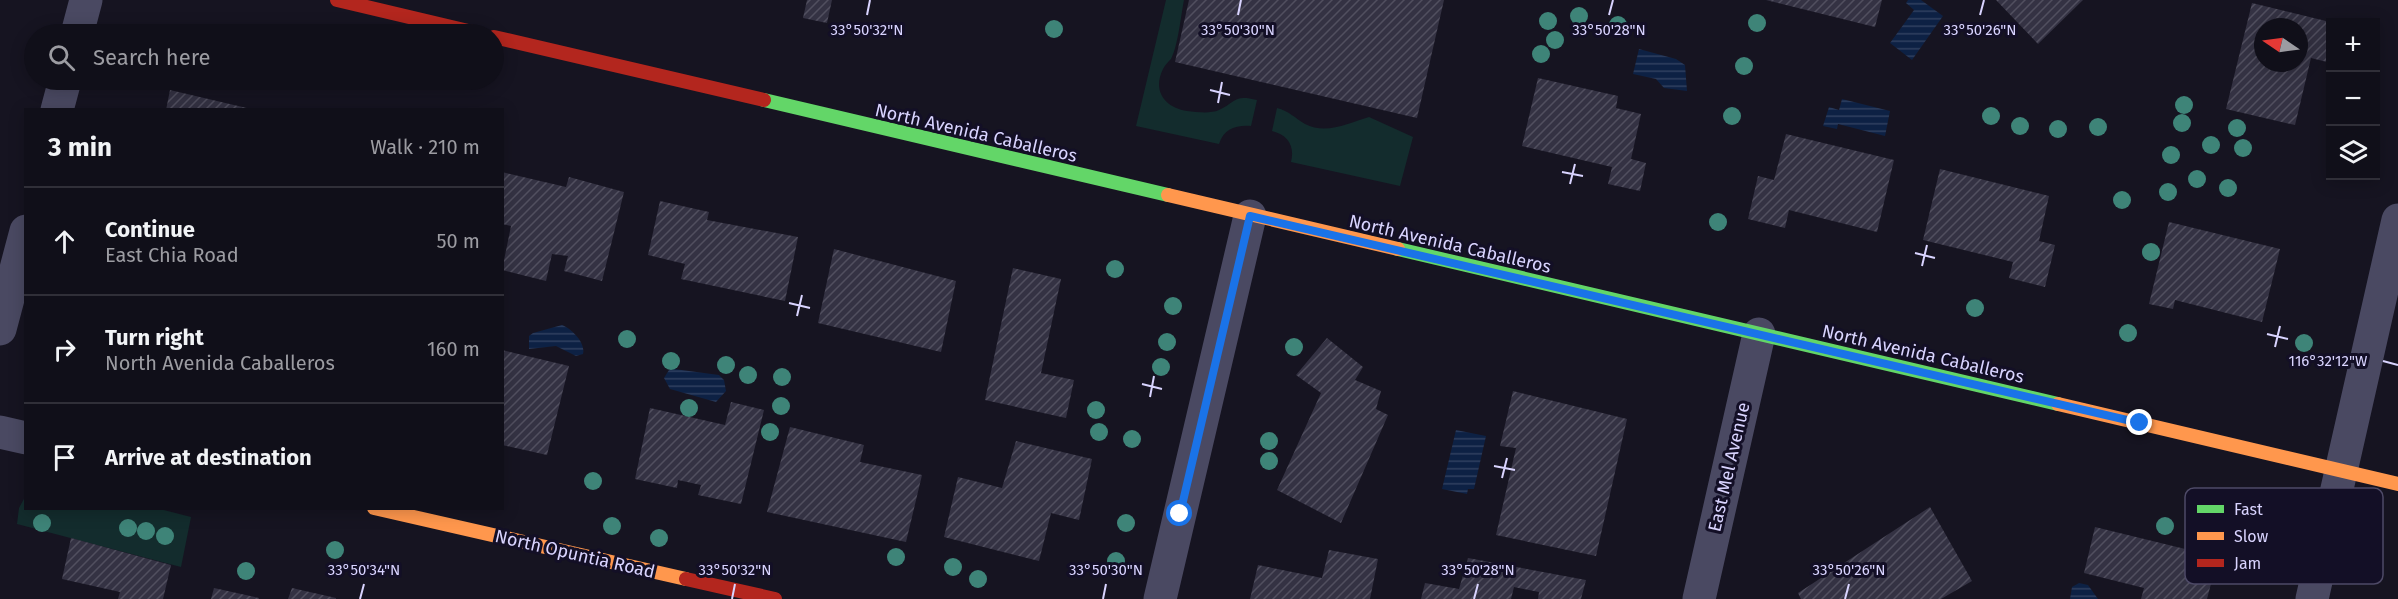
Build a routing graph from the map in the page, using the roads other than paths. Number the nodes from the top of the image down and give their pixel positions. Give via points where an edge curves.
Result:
1 (86, 0) edge
2 (337, 0) edge
3 (80, 24) edge
4 (439, 24) edge
5 (504, 39) edge
6 (62, 90) edge
7 (58, 108) edge
8 (1250, 216) junction
9 (2398, 220) edge
10 (24, 239) edge
11 (0, 329) edge
12 (1759, 334) junction
13 (0, 432) edge
14 (24, 438) edge
15 (2341, 470) junction
16 (2398, 484) edge
17 (2337, 488) edge
18 (383, 510) edge
19 (2315, 584) edge
20 (775, 599) edge
21 (1160, 599) edge
22 (1699, 599) edge
23 (2312, 599) edge

1 - 3 street
2 - 4 street
5 - 8 street, North Avenida Caballeros
6 - 7 street
8 - 12 street, North Avenida Caballeros
8 - 21 street
9 - 15 street
10 - 11 street
12 - 15 street, North Avenida Caballeros
12 - 22 street, East Mel Avenue
13 - 14 street
15 - 16 street, North Avenida Caballeros
15 - 17 street
18 - 20 street, North Opuntia Road
19 - 23 street

